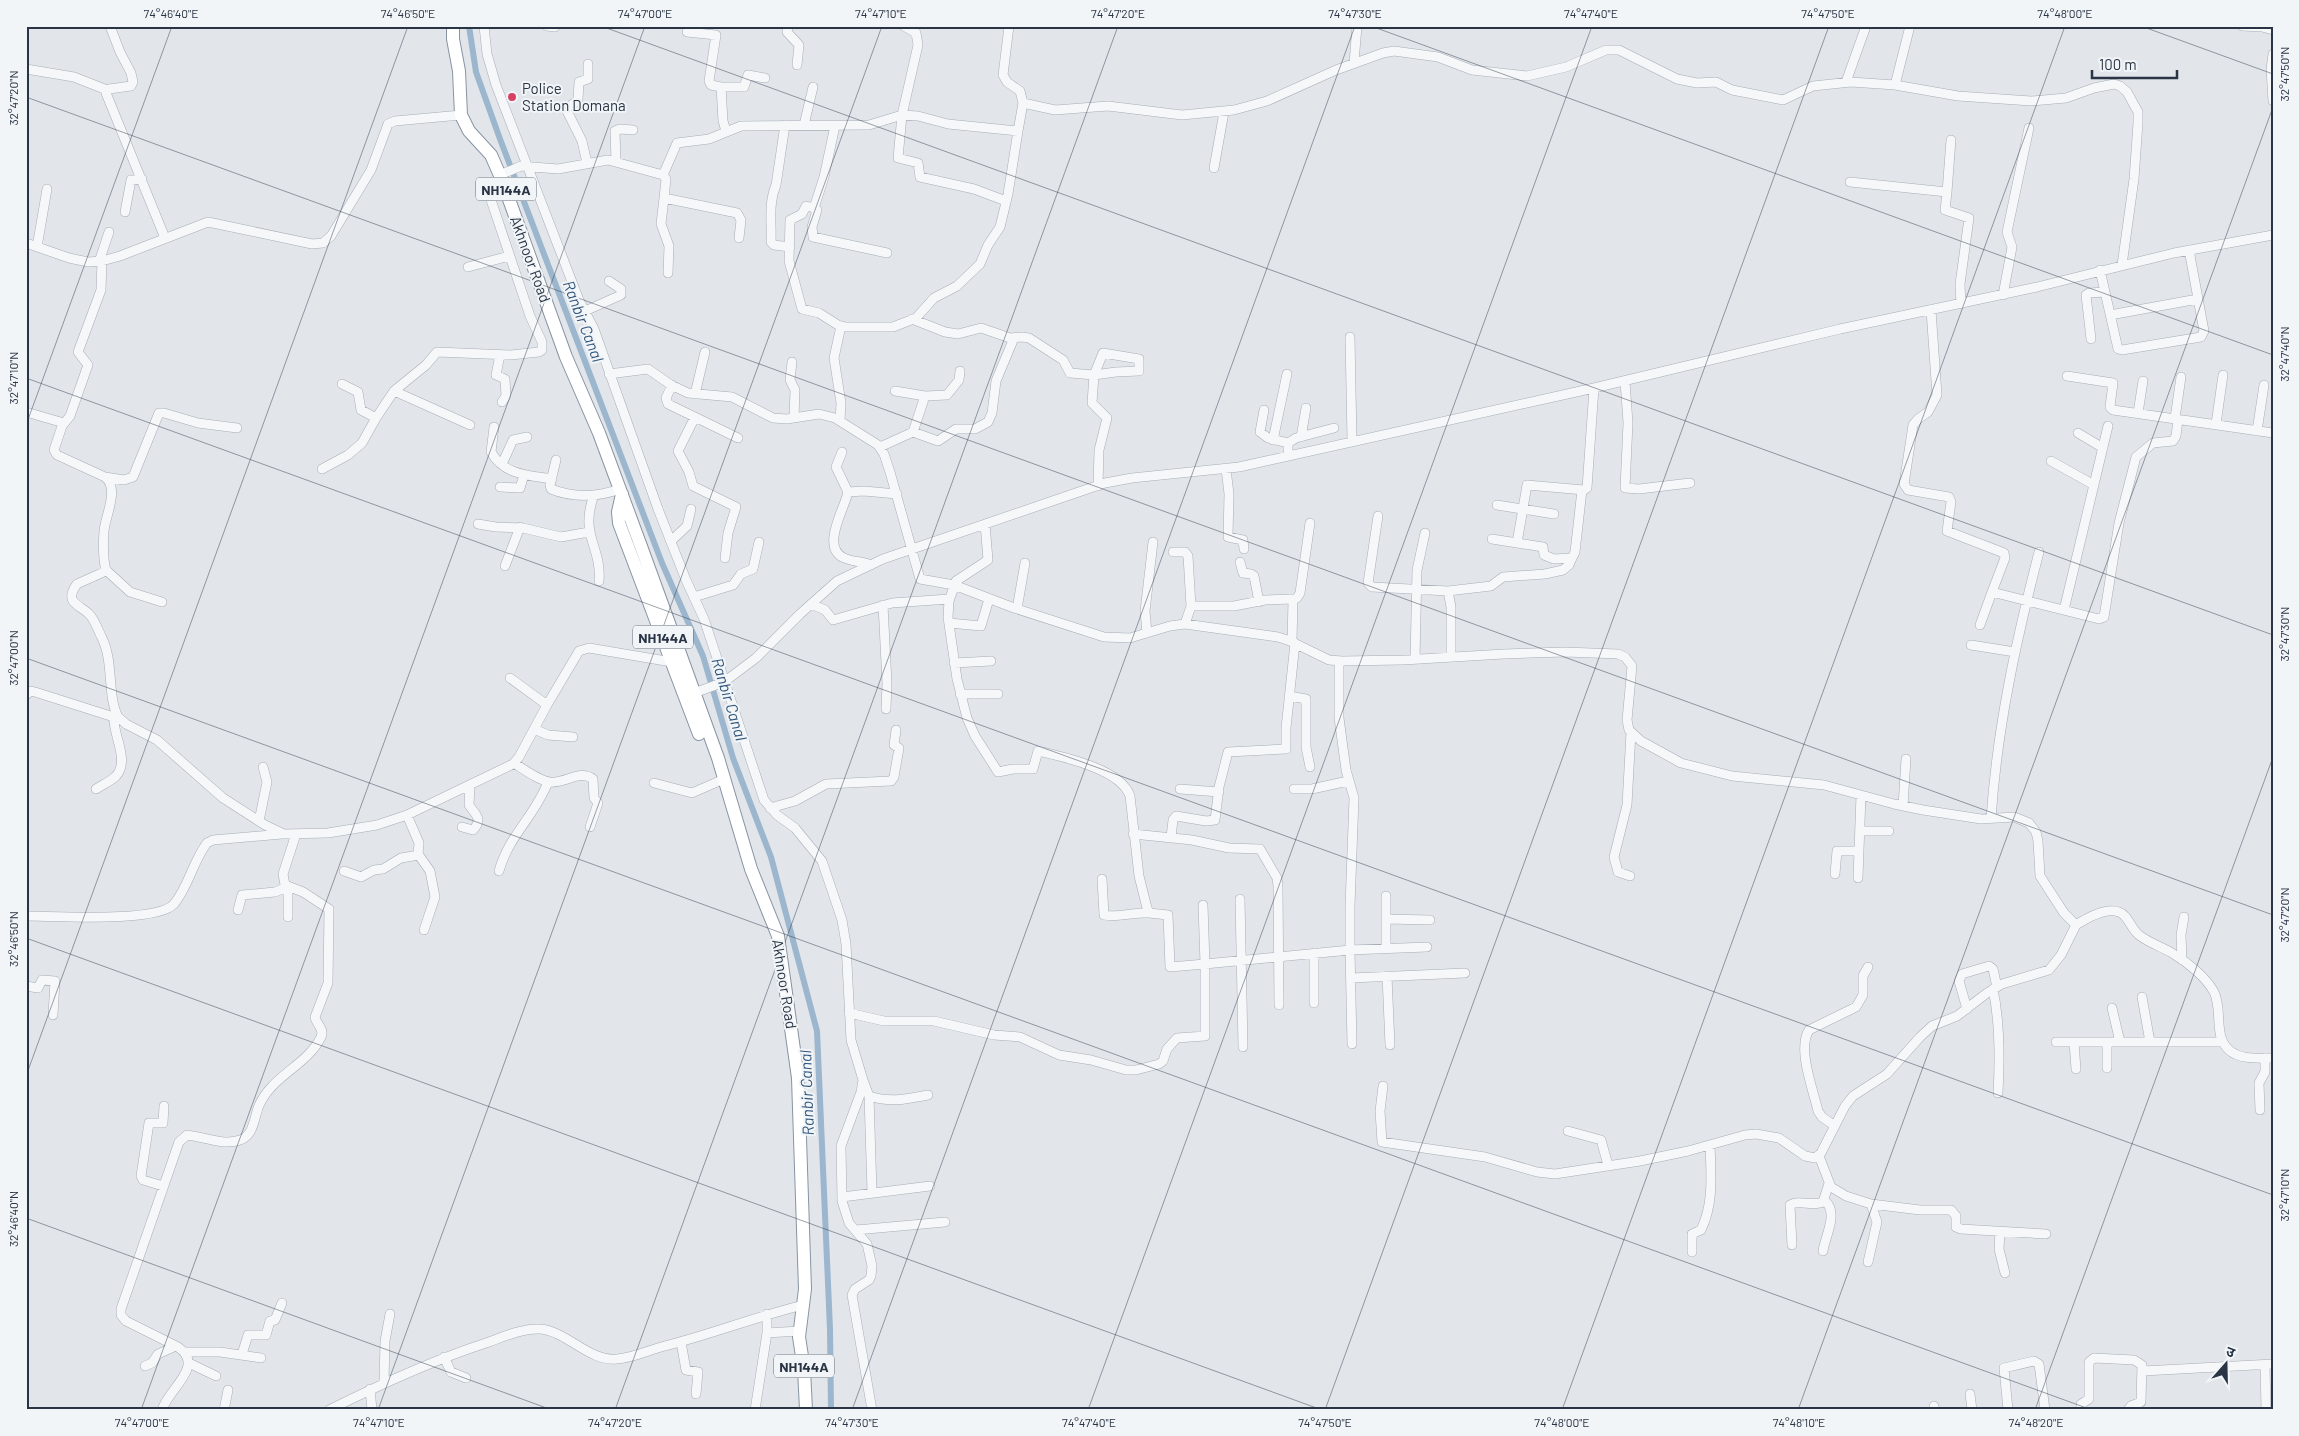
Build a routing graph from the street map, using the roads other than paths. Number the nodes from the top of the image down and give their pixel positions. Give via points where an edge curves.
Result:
1 (110, 26) edge
2 (453, 26) edge
3 (484, 26) edge
4 (788, 26) edge
5 (904, 26) edge
6 (1008, 26) edge
7 (1357, 26) edge
8 (1866, 26) edge
9 (1910, 26) edge
10 (2242, 26) edge
11 (2273, 30) edge
12 (687, 32) dead end
13 (2273, 54) edge
14 (1354, 63) junction
15 (588, 64) dead end
16 (797, 65) dead end
17 (26, 69) edge
18 (764, 78) dead end
19 (1846, 82) junction
20 (1895, 85) junction
21 (721, 87) junction
22 (813, 87) dead end
23 (107, 90) junction
24 (2273, 101) edge
25 (1023, 102) junction
26 (1224, 112) junction
27 (460, 114) junction
28 (902, 115) junction
29 (785, 124) junction
30 (804, 125) junction
31 (835, 126) junction
32 (2029, 128) dead end
33 (633, 130) dead end
34 (726, 131) junction
35 (1018, 131) junction
36 (1951, 140) dead end
37 (616, 161) junction
38 (587, 163) junction
39 (525, 166) junction
40 (1214, 168) dead end
41 (503, 175) junction
42 (663, 175) junction
43 (142, 179) junction
44 (1850, 182) dead end
45 (47, 190) dead end
46 (1946, 192) junction
47 (664, 198) junction
48 (1006, 201) junction
49 (814, 208) junction
50 (126, 212) dead end
51 (109, 232) dead end
52 (2273, 234) edge
53 (165, 238) junction
54 (740, 238) dead end
55 (26, 243) edge
56 (38, 247) junction
57 (790, 247) junction
58 (2189, 250) junction
59 (887, 253) dead end
60 (510, 256) junction
61 (100, 261) junction
62 (2122, 265) junction
63 (468, 267) dead end
64 (2100, 270) junction
65 (668, 273) dead end
66 (609, 281) dead end
67 (2105, 292) junction
68 (2003, 295) junction
69 (2198, 299) junction
70 (1961, 304) junction
71 (1931, 310) junction
72 (585, 311) junction
73 (2110, 315) junction
74 (912, 319) junction
75 (841, 326) junction
76 (1350, 337) dead end
77 (1014, 338) junction
78 (2091, 339) dead end
79 (705, 352) dead end
80 (499, 360) junction
81 (792, 362) dead end
82 (960, 371) dead end
83 (609, 374) junction
84 (1287, 374) dead end
85 (1094, 375) junction
86 (2223, 375) dead end
87 (2067, 376) dead end
88 (2181, 377) dead end
89 (1625, 381) junction
90 (2143, 381) dead end
91 (342, 384) dead end
92 (2264, 385) dead end
93 (672, 386) junction
94 (1594, 388) junction
95 (394, 391) junction
96 (895, 391) dead end
97 (695, 394) junction
98 (925, 396) junction
99 (502, 402) dead end
100 (1306, 408) dead end
101 (1264, 410) dead end
102 (26, 412) edge
103 (2138, 413) junction
104 (371, 416) junction
105 (695, 417) junction
106 (794, 418) junction
107 (2177, 418) junction
108 (840, 420) junction
109 (64, 424) junction
110 (2216, 424) junction
111 (470, 425) dead end
112 (2108, 426) dead end
113 (494, 427) dead end
114 (237, 428) dead end
115 (1334, 428) dead end
116 (2257, 430) junction
117 (913, 432) junction
118 (2078, 432) dead end
119 (2273, 433) edge
120 (527, 437) dead end
121 (1302, 437) junction
122 (738, 438) dead end
123 (1273, 440) junction
124 (1352, 441) junction
125 (1288, 443) junction
126 (880, 448) junction
127 (2103, 448) junction
128 (842, 452) dead end
129 (1288, 456) junction
130 (556, 460) dead end
131 (2051, 460) dead end
132 (502, 464) junction
133 (322, 469) dead end
134 (1226, 469) junction
135 (524, 475) junction
136 (105, 477) junction
137 (552, 479) junction
138 (1690, 483) dead end
139 (2094, 485) junction
140 (1098, 486) junction
141 (500, 487) dead end
142 (1582, 490) junction
143 (621, 492) junction
144 (848, 492) junction
145 (896, 494) junction
146 (594, 495) junction
147 (1497, 505) dead end
148 (691, 509) dead end
149 (1522, 510) junction
150 (1554, 514) dead end
151 (1378, 516) dead end
152 (1310, 523) dead end
153 (478, 524) dead end
154 (985, 524) junction
155 (520, 527) junction
156 (589, 532) junction
157 (1425, 533) dead end
158 (1492, 539) dead end
159 (671, 541) junction
160 (759, 542) dead end
161 (1153, 542) dead end
162 (1517, 542) junction
163 (1244, 548) dead end
164 (911, 550) junction
165 (1173, 552) dead end
166 (2039, 552) dead end
167 (725, 558) dead end
168 (1572, 558) junction
169 (1240, 562) dead end
170 (1025, 564) dead end
171 (871, 565) junction
172 (105, 566) junction
173 (505, 566) dead end
174 (599, 581) dead end
175 (954, 585) junction
176 (1417, 590) junction
177 (1448, 591) junction
178 (1992, 592) junction
179 (694, 597) junction
180 (989, 598) junction
181 (949, 599) junction
182 (1294, 599) junction
183 (2026, 601) junction
184 (162, 602) dead end
185 (1259, 602) junction
186 (811, 604) junction
187 (884, 605) junction
188 (1191, 606) junction
189 (1017, 609) junction
190 (2064, 610) junction
191 (949, 623) junction
192 (1185, 624) junction
193 (1980, 626) dead end
194 (1147, 633) junction
195 (1293, 642) junction
196 (1971, 645) dead end
197 (2015, 652) junction
198 (1450, 657) junction
199 (1416, 659) junction
200 (991, 661) dead end
201 (1339, 661) junction
202 (672, 662) junction
203 (954, 664) junction
204 (510, 678) dead end
205 (724, 682) junction
206 (705, 690) junction
207 (960, 694) junction
208 (998, 694) dead end
209 (26, 695) edge
210 (1289, 696) junction
211 (547, 705) junction
212 (886, 709) dead end
213 (117, 719) junction
214 (534, 729) junction
215 (896, 730) dead end
216 (1631, 732) junction
217 (573, 736) dead end
218 (1906, 759) dead end
219 (514, 763) junction
220 (263, 767) dead end
221 (1310, 767) dead end
222 (723, 777) junction
223 (1348, 781) junction
224 (548, 782) junction
225 (654, 783) dead end
226 (470, 786) junction
227 (96, 789) dead end
228 (1180, 789) dead end
229 (1294, 789) dead end
230 (1218, 792) junction
231 (1861, 795) junction
232 (1903, 806) junction
233 (770, 808) junction
234 (407, 815) junction
235 (1991, 819) junction
236 (259, 821) junction
237 (462, 827) dead end
238 (590, 827) dead end
239 (1860, 831) junction
240 (1889, 831) dead end
241 (284, 834) junction
242 (296, 834) junction
243 (1134, 834) junction
244 (1171, 837) junction
245 (1859, 851) junction
246 (419, 855) junction
247 (344, 870) dead end
248 (499, 872) dead end
249 (1835, 874) dead end
250 (1630, 876) dead end
251 (1858, 878) dead end
252 (1102, 879) dead end
253 (288, 887) junction
254 (1386, 896) dead end
255 (1240, 899) dead end
256 (1204, 905) dead end
257 (238, 910) dead end
258 (1149, 913) junction
259 (26, 916) edge
260 (288, 917) dead end
261 (2184, 917) dead end
262 (1386, 919) junction
263 (1430, 920) dead end
264 (2076, 925) junction
265 (424, 930) dead end
266 (1427, 947) dead end
267 (1386, 948) junction
268 (1350, 950) junction
269 (1314, 953) junction
270 (1277, 956) junction
271 (1242, 960) junction
272 (2182, 960) junction
273 (1205, 964) junction
274 (1868, 967) dead end
275 (1465, 973) dead end
276 (1387, 976) junction
277 (1351, 978) junction
278 (26, 986) edge
279 (1995, 988) junction
280 (2142, 998) dead end
281 (1314, 1004) dead end
282 (1279, 1005) dead end
283 (1967, 1008) junction
284 (2112, 1008) dead end
285 (849, 1014) junction
286 (53, 1015) dead end
287 (2056, 1042) dead end
288 (2074, 1042) junction
289 (2107, 1042) junction
290 (2120, 1042) junction
291 (2150, 1042) junction
292 (2222, 1042) junction
293 (1352, 1044) dead end
294 (1390, 1045) dead end
295 (1244, 1047) dead end
296 (2269, 1058) edge
297 (2107, 1068) dead end
298 (2076, 1069) dead end
299 (863, 1080) junction
300 (1383, 1086) dead end
301 (1998, 1093) dead end
302 (928, 1095) dead end
303 (869, 1096) junction
304 (164, 1106) dead end
305 (2260, 1110) dead end
306 (1834, 1126) junction
307 (1568, 1131) dead end
308 (1710, 1145) junction
309 (1818, 1156) junction
310 (1608, 1165) junction
311 (1829, 1183) junction
312 (163, 1186) junction
313 (930, 1186) dead end
314 (872, 1192) junction
315 (842, 1197) junction
316 (1825, 1201) junction
317 (1871, 1204) junction
318 (945, 1222) dead end
319 (856, 1230) junction
320 (2000, 1232) junction
321 (2046, 1234) dead end
322 (1792, 1245) dead end
323 (1823, 1251) dead end
324 (1692, 1252) dead end
325 (1868, 1262) dead end
326 (2005, 1273) dead end
327 (282, 1303) dead end
328 (390, 1314) dead end
329 (801, 1319) junction
330 (767, 1324) junction
331 (682, 1345) junction
332 (176, 1346) junction
333 (185, 1352) junction
334 (242, 1354) junction
335 (444, 1357) junction
336 (261, 1358) dead end
337 (189, 1363) junction
338 (2269, 1365) edge
339 (145, 1366) dead end
340 (2143, 1371) junction
341 (216, 1376) dead end
342 (466, 1378) dead end
343 (384, 1382) junction
344 (370, 1389) junction
345 (228, 1390) dead end
346 (696, 1394) dead end
347 (1970, 1394) dead end
348 (162, 1410) edge
349 (224, 1410) edge
350 (328, 1410) edge
351 (372, 1410) edge
352 (755, 1410) edge
353 (806, 1410) edge
354 (872, 1410) edge
355 (1972, 1410) edge
356 (2008, 1410) edge
357 (2045, 1410) edge
358 (2081, 1410) edge
359 (2128, 1410) edge
360 (2266, 1410) edge

1 - 23 street via 133,82 131,86
2 - 27 highway via 460,71
3 - 39 street via 487,54 496,85
4 - 16 street via 787,32 800,45
5 - 28 street via 914,31 918,40
6 - 25 street via 1003,75 1006,82 1020,91
7 - 14 street
8 - 19 street
9 - 20 street
10 - 11 street
12 - 21 street via 716,35 709,81 711,86
13 - 24 street
14 - 19 street via 1384,52 1407,51 1438,57 1472,70 1527,76 1566,68 1612,50 1626,52 1677,79 1716,82 1727,88 1783,100 1813,86
14 - 26 street via 1267,101
15 - 38 street via 588,79 579,82 578,100 566,109 582,141
17 - 23 street via 74,77
18 - 21 street via 748,75 744,87
19 - 20 street
20 - 62 street via 1958,96 2031,101 2066,98 2107,85 2120,86 2135,105 2138,123
21 - 34 street
22 - 30 street
23 - 43 street
25 - 26 street via 1055,110 1094,106 1182,115
25 - 35 street
26 - 40 street
27 - 41 highway, Akhnoor Road / NH144A via 469,131 492,155
27 - 53 street via 388,124 371,170 331,236 323,243 302,243 208,222
28 - 31 street via 869,125
28 - 35 street via 941,123
28 - 48 street via 898,158 918,163 920,177 974,189
29 - 30 street
29 - 34 street via 741,126
29 - 57 street via 776,185 772,192 771,242
30 - 31 street
31 - 49 street
32 - 68 street via 2007,232 2012,247
33 - 37 street via 616,131
34 - 42 street via 709,139 677,144
35 - 48 street
36 - 46 street
37 - 38 street
37 - 42 street
38 - 39 street via 558,168
39 - 41 street
39 - 72 street
41 - 60 street via 493,187 490,197
41 - 143 highway, Akhnoor Road / NH144A via 566,357
42 - 47 street via 666,179
43 - 50 street via 131,180
43 - 53 street
44 - 46 street
45 - 56 street
46 - 70 street via 1946,210 1970,218 1960,284
47 - 54 street via 737,213 741,220
47 - 65 street via 661,224 669,246
48 - 74 street via 1000,226 980,264 957,286 934,298
49 - 57 street via 806,206 802,214 791,218
49 - 59 street via 813,237
51 - 61 street
52 - 58 street
53 - 61 street
55 - 56 street
56 - 61 street via 70,258
57 - 75 street via 791,272 801,308 819,313
58 - 62 street
58 - 69 street
60 - 63 street
60 - 80 street via 543,347 539,352
61 - 109 street via 101,290 78,352 87,362 87,367 70,416
62 - 64 street
64 - 67 street
64 - 68 street
66 - 72 street via 621,289 621,295
67 - 73 street
67 - 78 street via 2086,295
68 - 70 street
69 - 73 street
69 - 73 street via 2204,331 2201,337 2119,350
70 - 71 street
71 - 89 street
71 - 178 street via 1937,396 1928,412 1913,425 1904,484 1908,490 1949,497 1947,531 2004,553
72 - 83 street via 598,338
74 - 75 street via 880,328
74 - 77 street via 945,332 958,334 981,328
75 - 108 street via 834,358 840,393
76 - 124 street
77 - 85 street via 1029,338 1044,347 1063,360 1070,373
77 - 117 street via 996,381 988,422 974,429 956,429 938,441
79 - 97 street
80 - 95 street via 443,350
80 - 99 street via 496,376 506,382 506,396
81 - 106 street via 790,380 795,390
82 - 98 street via 958,380 947,395
83 - 93 street via 646,369
83 - 159 street
84 - 123 street
85 - 85 street via 1139,372 1140,361 1103,353
85 - 140 street via 1092,403 1107,418 1099,450
86 - 110 street
87 - 103 street via 2113,383 2111,408
88 - 107 street
89 - 94 street
89 - 138 street via 1628,416 1625,488
90 - 103 street
91 - 104 street via 358,392 360,408
92 - 116 street
93 - 97 street
93 - 105 street via 666,402
94 - 124 street
94 - 142 street via 1588,486
95 - 104 street
95 - 111 street
96 - 98 street
97 - 106 street via 726,396 773,418
98 - 117 street
100 - 121 street
101 - 123 street via 1260,432
102 - 109 street
103 - 107 street
104 - 133 street via 362,444
105 - 122 street
105 - 167 street via 678,452 690,472 693,486 736,507
106 - 108 street via 818,414
107 - 110 street
107 - 190 street via 2173,441 2153,443 2136,456 2119,523 2106,615 2099,618
108 - 126 street
109 - 136 street via 55,454
110 - 116 street
112 - 127 street
113 - 132 street via 491,452
114 - 136 street via 198,423 160,412 133,477 124,480
115 - 121 street
116 - 119 street
117 - 126 street
118 - 127 street
120 - 132 street via 513,440
121 - 125 street
123 - 125 street
124 - 129 street
125 - 129 street
126 - 145 street
127 - 139 street
128 - 144 street via 836,468
129 - 134 street
130 - 137 street
131 - 139 street
132 - 135 street
134 - 140 street via 1132,478
134 - 163 street via 1228,537 1243,540
135 - 137 street
135 - 141 street via 520,488
136 - 172 street via 111,496 104,528
137 - 146 street via 550,487 556,491
139 - 190 street
140 - 154 street
142 - 149 street via 1527,485
142 - 168 street
143 - 146 street
143 - 202 highway, Akhnoor Road / NH144A via 619,523
143 - 206 highway, Akhnoor Road / NH144A
144 - 145 street
144 - 171 street via 834,536 837,551 845,559
145 - 164 street
146 - 156 street
147 - 149 street
148 - 159 street via 687,526
149 - 150 street
149 - 162 street
151 - 176 street via 1369,586
152 - 182 street via 1300,593
153 - 155 street
154 - 164 street
154 - 175 street via 988,562 958,579
155 - 156 street via 561,537
155 - 173 street
156 - 174 street via 598,559
157 - 176 street via 1417,570
158 - 162 street
159 - 179 street
160 - 179 street via 753,569 741,574 732,585
161 - 194 street via 1145,611
162 - 168 street via 1543,547 1546,556 1554,559
164 - 171 street
164 - 175 street via 920,578
165 - 188 street via 1188,554
166 - 183 street
168 - 177 street via 1570,565 1563,570 1503,577 1490,586
169 - 185 street via 1243,573 1254,576
170 - 189 street
171 - 186 street via 837,581
172 - 184 street via 130,592
172 - 213 street via 77,584 73,597 77,607 91,616 104,642
175 - 180 street
175 - 181 street
176 - 177 street
176 - 199 street
177 - 198 street via 1451,607
178 - 183 street
178 - 193 street
179 - 205 street
180 - 189 street
180 - 191 street via 981,626
181 - 187 street
181 - 191 street
182 - 185 street
182 - 195 street
183 - 190 street
183 - 197 street
185 - 188 street via 1234,606
186 - 187 street via 825,610 833,620
186 - 205 street via 756,658
187 - 212 street
188 - 192 street
189 - 194 street via 1104,637 1117,639
191 - 203 street
192 - 194 street
192 - 195 street
195 - 201 street via 1318,656
195 - 210 street
196 - 197 street
197 - 235 street via 1997,749
198 - 199 street
198 - 216 street via 1565,652 1618,654 1632,666 1627,720
199 - 201 street
200 - 203 street
201 - 223 street via 1338,706
202 - 211 street via 582,649 574,656
202 - 222 highway, Akhnoor Road / NH144A via 708,757
203 - 207 street
204 - 211 street
205 - 206 street
205 - 233 street via 764,800
206 - 222 highway, Akhnoor Road / NH144A
207 - 208 street
207 - 243 street via 975,736 998,772 1032,769 1038,751 1106,774 1128,790
209 - 213 street via 35,692
210 - 221 street via 1306,701 1306,747
210 - 230 street via 1286,749 1228,752
211 - 214 street
213 - 227 street via 114,729 122,765 116,776
213 - 236 street via 157,740 223,798
214 - 217 street via 548,735
214 - 219 street
215 - 233 street via 894,745 899,748 891,781 826,784 795,802
216 - 231 street via 1641,741 1695,768 1732,776 1824,785
216 - 250 street via 1627,805 1614,857 1618,872
218 - 232 street
219 - 224 street
219 - 226 street
220 - 236 street via 267,782
222 - 225 street via 692,793
222 - 329 highway, Akhnoor Road / NH144A via 739,833 778,936 796,1063 805,1272
223 - 229 street via 1312,789
223 - 268 street via 1354,798
224 - 238 street via 580,776 593,779 594,798 598,803
224 - 248 street via 538,805 510,842
226 - 234 street
226 - 237 street via 469,805 478,815 478,820 473,830
228 - 230 street
230 - 244 street via 1215,820 1176,816
231 - 232 street
231 - 239 street
232 - 235 street
233 - 285 street via 794,828 822,861 842,920
234 - 242 street via 361,829
234 - 246 street via 419,843
235 - 264 street via 2014,817 2033,827 2038,841 2040,876 2064,914
236 - 241 street
239 - 240 street
239 - 245 street
241 - 242 street
241 - 259 street via 206,843 178,898 168,909 160,912 141,916
242 - 253 street via 283,874
243 - 244 street
243 - 258 street via 1139,876
244 - 270 street via 1229,848 1260,849 1277,878
245 - 249 street via 1837,852
245 - 251 street
246 - 247 street via 401,858 384,870 374,870 360,878
246 - 265 street via 430,871 435,897
252 - 258 street via 1104,915
253 - 257 street via 275,892 242,895
253 - 260 street
253 - 312 street via 329,908 328,984 314,1017 322,1029 321,1037 267,1091 246,1137 229,1142 187,1135 182,1138
254 - 262 street
255 - 271 street
256 - 273 street
258 - 273 street via 1168,915 1170,967
261 - 272 street
262 - 263 street
262 - 267 street
264 - 272 street via 2103,912 2119,912 2138,934
264 - 279 street via 2061,955 2049,970
266 - 267 street
267 - 268 street
268 - 269 street
268 - 277 street
269 - 270 street
269 - 281 street
270 - 271 street
270 - 282 street
271 - 273 street
271 - 295 street
272 - 292 street via 2215,993
273 - 285 street via 1205,1036 1178,1037 1167,1049 1163,1061 1136,1070 1059,1055 1020,1037 994,1035 934,1021 884,1021
274 - 306 street via 1862,980 1863,995 1856,1007 1812,1027 1804,1039 1818,1111
275 - 276 street
276 - 277 street
276 - 294 street
277 - 293 street
278 - 286 street via 38,988 42,980 55,981
279 - 283 street
279 - 283 street via 1993,969 1989,966 1962,974 1960,981
279 - 301 street via 2000,1061
280 - 291 street
283 - 306 street via 1957,1016 1932,1026 1887,1074 1853,1096
284 - 290 street
285 - 299 street via 851,1040
287 - 288 street
288 - 289 street
288 - 298 street
289 - 290 street
289 - 297 street
290 - 291 street
291 - 292 street
292 - 296 street via 2229,1051 2238,1055
296 - 305 street via 2259,1084
299 - 303 street
299 - 315 street via 841,1146
300 - 310 street via 1381,1139 1385,1143 1485,1157 1555,1174 1570,1174
302 - 303 street via 896,1101
303 - 314 street
304 - 312 street via 163,1123 150,1122 141,1176
306 - 309 street
307 - 310 street via 1601,1140
308 - 309 street via 1756,1134 1780,1138 1810,1158
308 - 310 street via 1640,1162
308 - 324 street via 1712,1182 1708,1214 1701,1230 1692,1234
309 - 311 street
311 - 316 street
311 - 317 street via 1837,1192
312 - 332 street via 121,1315 126,1321
313 - 314 street
314 - 315 street
315 - 319 street via 849,1222
316 - 322 street via 1814,1204 1794,1202 1790,1205
316 - 323 street via 1831,1215
317 - 320 street via 1951,1210 1955,1213 1958,1228
317 - 325 street via 1877,1222
318 - 319 street
319 - 354 street via 868,1244 872,1266 871,1276 866,1283 854,1289 852,1296
320 - 321 street
320 - 326 street via 1999,1250
327 - 334 street via 275,1320 270,1321 266,1335 248,1334
328 - 343 street via 385,1341
329 - 330 street
329 - 330 street
329 - 353 highway, Akhnoor Road / NH144A
330 - 331 street
330 - 352 street
331 - 335 street via 608,1359 552,1332 534,1329
331 - 346 street via 686,1370 698,1372
332 - 333 street
332 - 339 street via 158,1354 152,1363
333 - 334 street
333 - 337 street
334 - 336 street
335 - 342 street via 452,1372
335 - 343 street
337 - 341 street
337 - 348 street
338 - 340 street
338 - 360 street
340 - 358 street via 2137,1361 2090,1360 2089,1399 2081,1404
340 - 359 street via 2141,1402
343 - 344 street
344 - 350 street
344 - 351 street
345 - 349 street
347 - 355 street
356 - 357 street via 2004,1368 2034,1361 2039,1364

